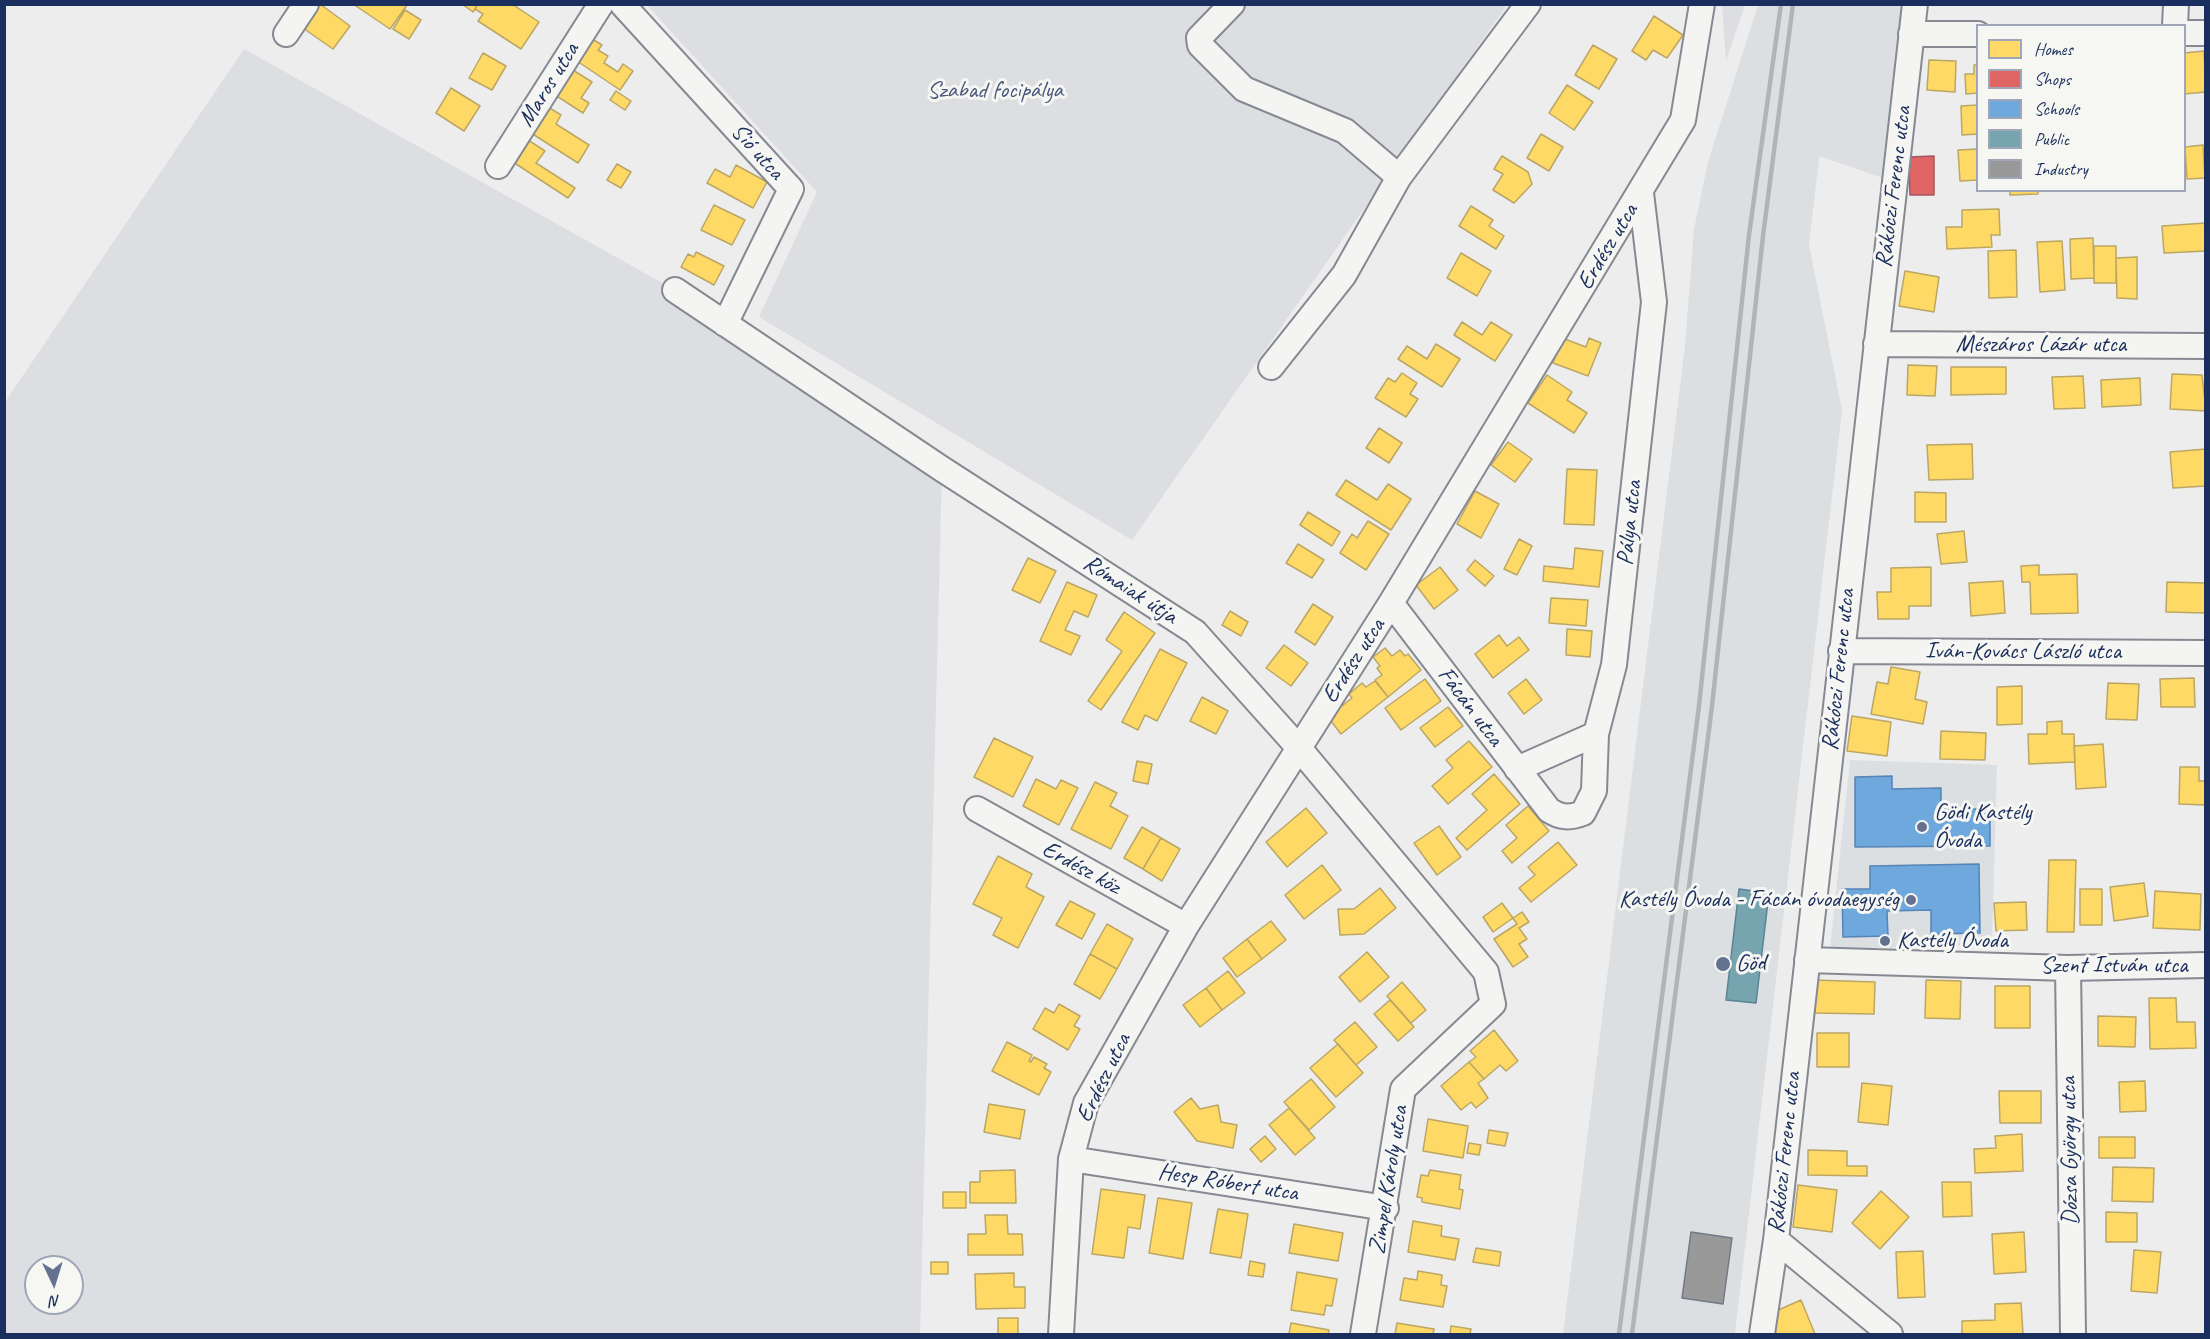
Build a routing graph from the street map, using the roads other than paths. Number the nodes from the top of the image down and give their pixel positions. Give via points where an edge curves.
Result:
1 (306, 4) edge
2 (601, 4) edge
3 (622, 4) edge
4 (1232, 4) edge
5 (1528, 4) edge
6 (1702, 4) edge
7 (1915, 4) edge
8 (2176, 4) edge
9 (2175, 24) edge
10 (2186, 33) edge
11 (2205, 33) edge
12 (286, 34) dead end
13 (1911, 34) junction
14 (1976, 34) edge
15 (498, 166) dead end
16 (1399, 177) junction
17 (1641, 193) junction
18 (675, 290) dead end
19 (725, 324) junction
20 (1876, 344) junction
21 (2205, 346) edge
22 (1270, 367) dead end
23 (1391, 603) junction
24 (1841, 651) junction
25 (2205, 652) edge
26 (1596, 734) junction
27 (1298, 747) junction
28 (1517, 769) junction
29 (977, 809) dead end
30 (1549, 810) joint
31 (1185, 926) junction
32 (1806, 960) junction
33 (2205, 965) edge
34 (2068, 968) junction
35 (1492, 992) joint
36 (1071, 1159) junction
37 (1386, 1208) junction
38 (1776, 1240) junction
39 (1061, 1335) edge
40 (1363, 1335) edge
41 (1761, 1335) edge
42 (1890, 1335) edge
43 (2073, 1335) edge

1 - 12 street
2 - 15 street, Maros utca
3 - 19 street, Sió utca via 791,189
4 - 16 street via 1199,38 1200,45 1244,89 1345,131
5 - 16 street
6 - 17 street, Erdész utca via 1683,120
7 - 13 street, Rákóczi Ferenc utca
8 - 9 street
10 - 11 street
13 - 14 street
13 - 20 street, Rákóczi Ferenc utca
16 - 22 street via 1344,275
17 - 23 street, Erdész utca
17 - 26 street, Pálya utca via 1654,302 1614,665
18 - 19 street, Rómaiak útja
19 - 27 street, Rómaiak útja via 1195,632
20 - 21 street, Mészáros Lázár utca
20 - 24 street, Rákóczi Ferenc utca
23 - 27 street, Erdész utca
23 - 28 street, Fácán utca
24 - 25 street, Iván-Kovács László utca
24 - 32 street, Rákóczi Ferenc utca
26 - 28 street
26 - 30 street, Pálya utca via 1594,791 1589,805 1583,813 1571,817
27 - 31 street, Erdész utca
27 - 35 street, Rómaiak útja via 1486,972
28 - 30 street, Fácán utca
29 - 31 street, Erdész köz
31 - 36 street, Erdész utca via 1086,1103
32 - 34 street, Szent István utca
32 - 38 street, Rákóczi Ferenc utca
33 - 34 street, Szent István utca
34 - 43 street, Dózsa György utca
35 - 37 street, Zimpel Károly utca via 1493,1004 1403,1089
36 - 37 street, Hesp Róbert utca
36 - 39 street, Erdész utca
37 - 40 street, Zimpel Károly utca
38 - 41 street, Rákóczi Ferenc utca
38 - 42 street

